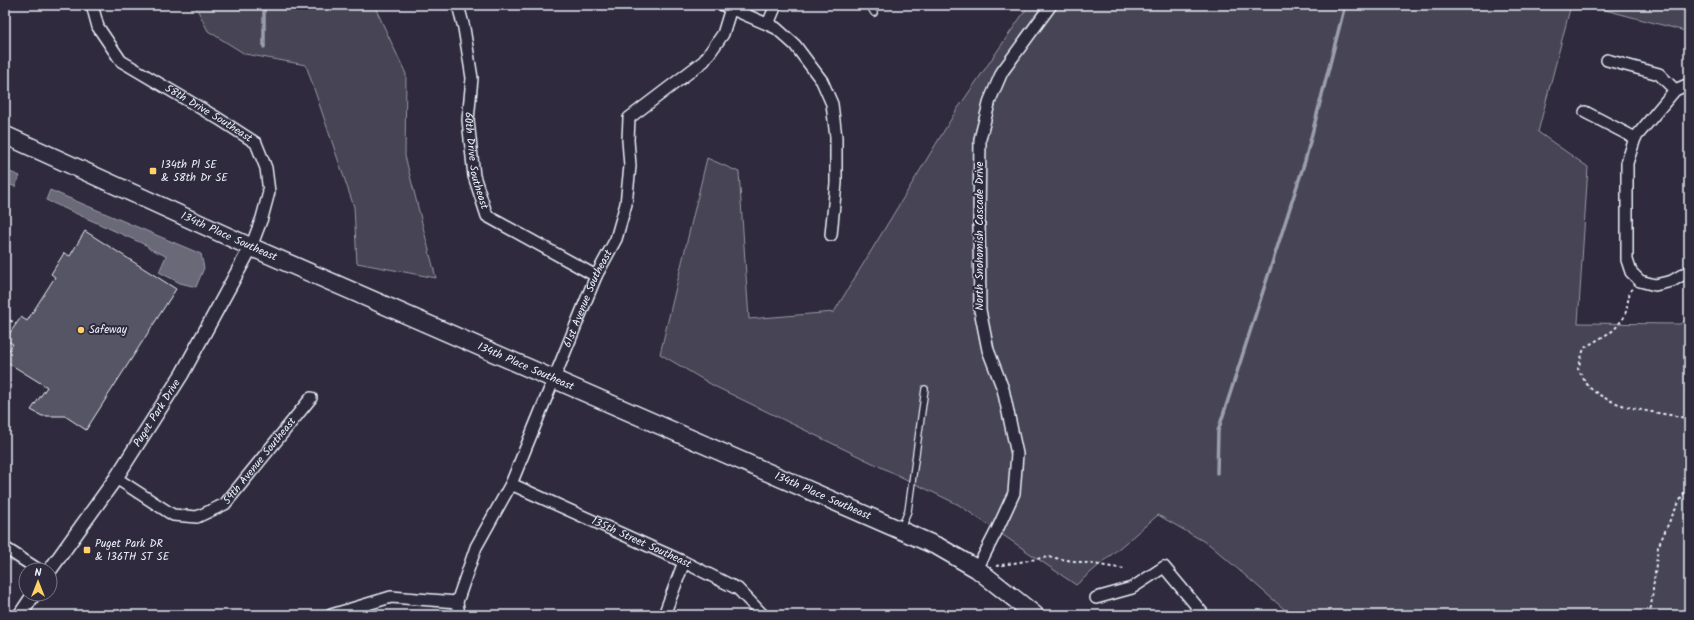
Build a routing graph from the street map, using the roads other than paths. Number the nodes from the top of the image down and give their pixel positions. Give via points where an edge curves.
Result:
1 (92, 5) edge
2 (458, 5) edge
3 (776, 5) edge
4 (869, 5) edge
5 (1051, 5) edge
6 (727, 6) edge
7 (874, 13) dead end
8 (768, 24) junction
9 (1607, 60) dead end
10 (1689, 84) edge
11 (1675, 90) junction
12 (1585, 112) dead end
13 (5, 135) edge
14 (1635, 138) junction
15 (831, 235) dead end
16 (251, 247) junction
17 (1689, 271) edge
18 (596, 276) junction
19 (554, 379) junction
20 (925, 389) dead end
21 (311, 398) dead end
22 (116, 478) junction
23 (511, 484) junction
24 (900, 530) junction
25 (5, 548) edge
26 (27, 562) edge
27 (56, 562) edge
28 (684, 562) junction
29 (977, 569) junction
30 (1096, 598) dead end
31 (29, 602) edge
32 (457, 602) junction
33 (20, 615) edge
34 (331, 615) edge
35 (459, 615) edge
36 (664, 615) edge
37 (763, 615) edge
38 (1036, 615) edge
39 (1204, 615) edge

1 - 16 street, 58th Drive Southeast via 98,27 121,61 256,143 266,168 269,192
2 - 18 street, 60th Drive Southeast via 472,78 468,120 474,176 487,216
3 - 8 street
4 - 7 lane
5 - 29 street, North Snohomish Cascade Drive via 1002,72 990,100 980,139 980,310 988,350 1003,389 1017,454 1014,493
6 - 8 street
6 - 18 street, 61st Avenue Southeast via 723,34 704,61 629,118 630,166 626,204 616,239
8 - 15 street via 795,45 822,81 832,104 836,137 836,183
9 - 11 street via 1659,74
10 - 11 street
11 - 14 street
12 - 14 street
13 - 16 main road, 134th Place Southeast
14 - 17 street via 1627,163 1627,260 1631,272 1640,281 1655,285 1672,281
16 - 19 main road, 134th Place Southeast
16 - 22 street, Puget Park Drive via 182,374
18 - 19 street, 61st Avenue Southeast
19 - 23 street, 61st Avenue Southeast
19 - 24 main road, 134th Place Southeast
20 - 24 lane via 908,511
21 - 22 street, 59th Avenue Southeast via 225,504 197,517 173,515
22 - 27 street, Puget Park Drive
23 - 28 street, 135th Street Southeast
23 - 32 street, 61st Avenue Southeast via 476,547
24 - 29 main road, 134th Place Southeast via 939,547
25 - 26 street
28 - 36 street
28 - 37 street, 135th Street Southeast via 738,589
29 - 38 main road, 134th Place Southeast
30 - 39 street via 1132,588 1164,568
31 - 33 street
32 - 34 street via 391,597
32 - 35 street, 61st Avenue Southeast

